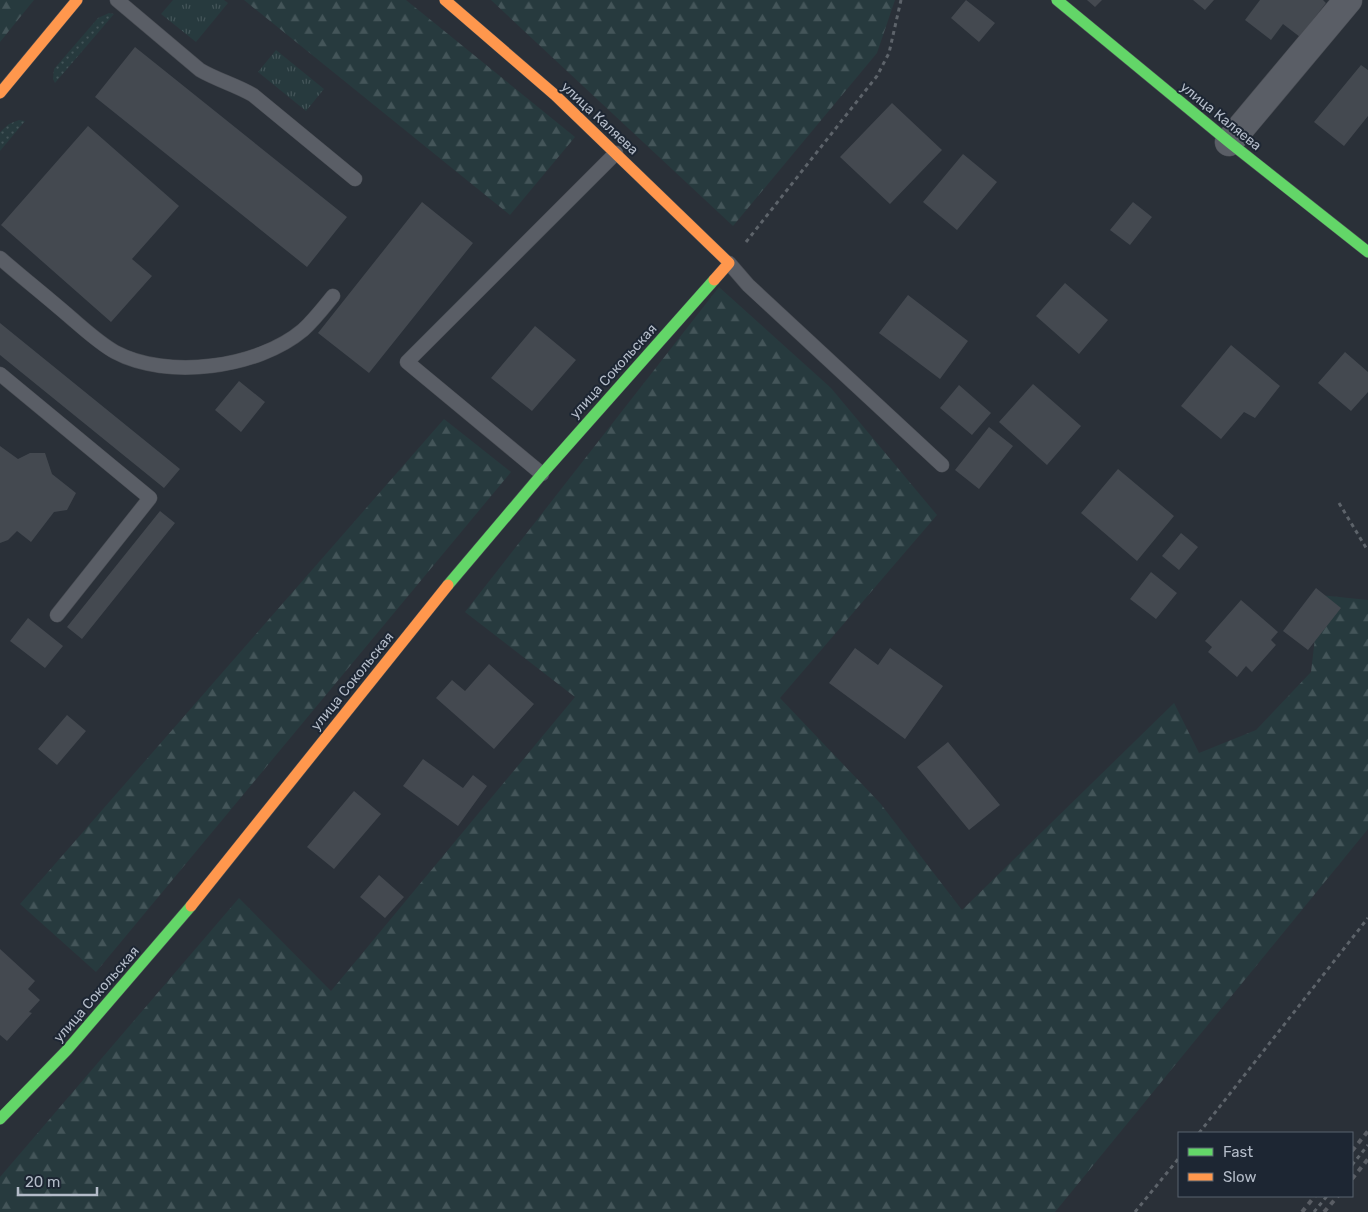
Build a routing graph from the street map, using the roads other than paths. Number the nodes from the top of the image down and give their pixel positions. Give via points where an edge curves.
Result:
1 (77, 0) edge
2 (117, 0) edge
3 (445, 0) edge
4 (1057, 0) edge
5 (1348, 0) edge
6 (0, 93) edge
7 (1229, 142) junction
8 (616, 153) junction
9 (355, 179) dead end
10 (1368, 252) edge
11 (0, 258) edge
12 (729, 263) junction
13 (333, 296) dead end
14 (0, 374) edge
15 (942, 465) dead end
16 (542, 474) junction
17 (57, 615) dead end
18 (0, 1119) edge

1 - 6 street
2 - 9 lane via 200,70 252,95
3 - 8 street, улица Каляева via 491,37
4 - 7 street, улица Каляева
5 - 7 street
7 - 10 street, улица Каляева
8 - 12 street, улица Каляева
8 - 16 lane via 408,362
11 - 13 lane via 114,352 138,362 164,367 225,364 253,356 303,330
12 - 15 lane via 748,285
12 - 16 street, улица Сокольская
14 - 17 lane via 150,498
16 - 18 street, улица Сокольская via 435,601 170,932 68,1050

